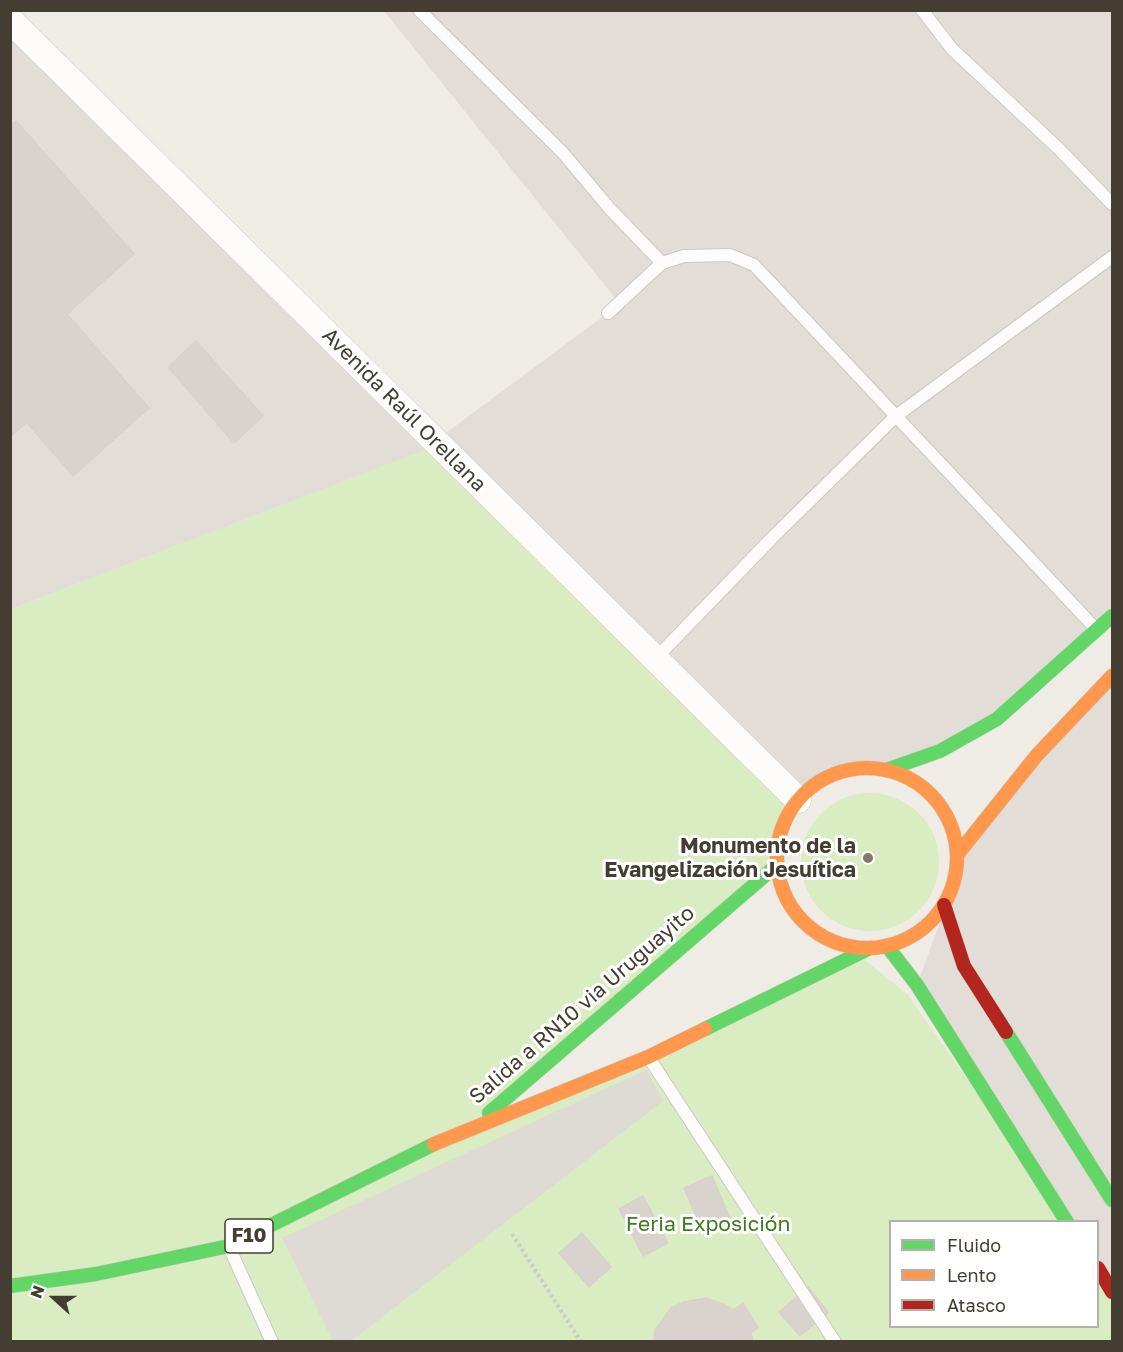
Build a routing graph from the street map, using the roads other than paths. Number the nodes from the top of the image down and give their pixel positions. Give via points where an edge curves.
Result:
1 (419, 10) edge
2 (922, 10) edge
3 (10, 20) edge
4 (1113, 204) edge
5 (1113, 257) edge
6 (662, 263) junction
7 (608, 313) dead end
8 (896, 416) junction
9 (1113, 616) edge
10 (1097, 630) junction
11 (655, 659) junction
12 (1113, 676) edge
13 (886, 770) junction
14 (798, 800) junction
15 (957, 855) junction
16 (777, 865) junction
17 (944, 905) junction
18 (887, 946) junction
19 (868, 949) junction
20 (648, 1057) junction
21 (469, 1129) junction
22 (1113, 1200) edge
23 (1066, 1220) edge
24 (229, 1246) junction
25 (1099, 1271) edge
26 (10, 1286) edge
27 (1113, 1292) edge
28 (272, 1341) edge
29 (835, 1341) edge

1 - 6 lane via 563,153
2 - 4 lane via 952,49
3 - 11 street, Avenida Raúl Orellana
5 - 8 lane
6 - 7 lane
6 - 8 lane via 684,256 730,255 754,265
8 - 10 lane
8 - 11 lane
9 - 10 main road
10 - 13 main road via 997,720 940,751
11 - 14 street, Avenida Raúl Orellana
12 - 15 main road via 1037,755
13 - 14 main road via 858,768 831,775
13 - 15 main road via 914,780 936,800 951,826
14 - 16 main road via 782,828
15 - 17 main road via 955,881
16 - 19 main road via 783,891 797,915 817,934 842,946
16 - 21 main road, Salida a RN10 via Uruguayito / F10
17 - 18 main road via 929,924 910,938
17 - 22 main road via 964,966
18 - 19 main road
18 - 23 main road via 917,985
19 - 20 main road, F10
20 - 21 main road, F10
20 - 29 lane
21 - 24 main road, F10
24 - 26 main road, F10 via 96,1274
24 - 28 lane
25 - 27 main road

